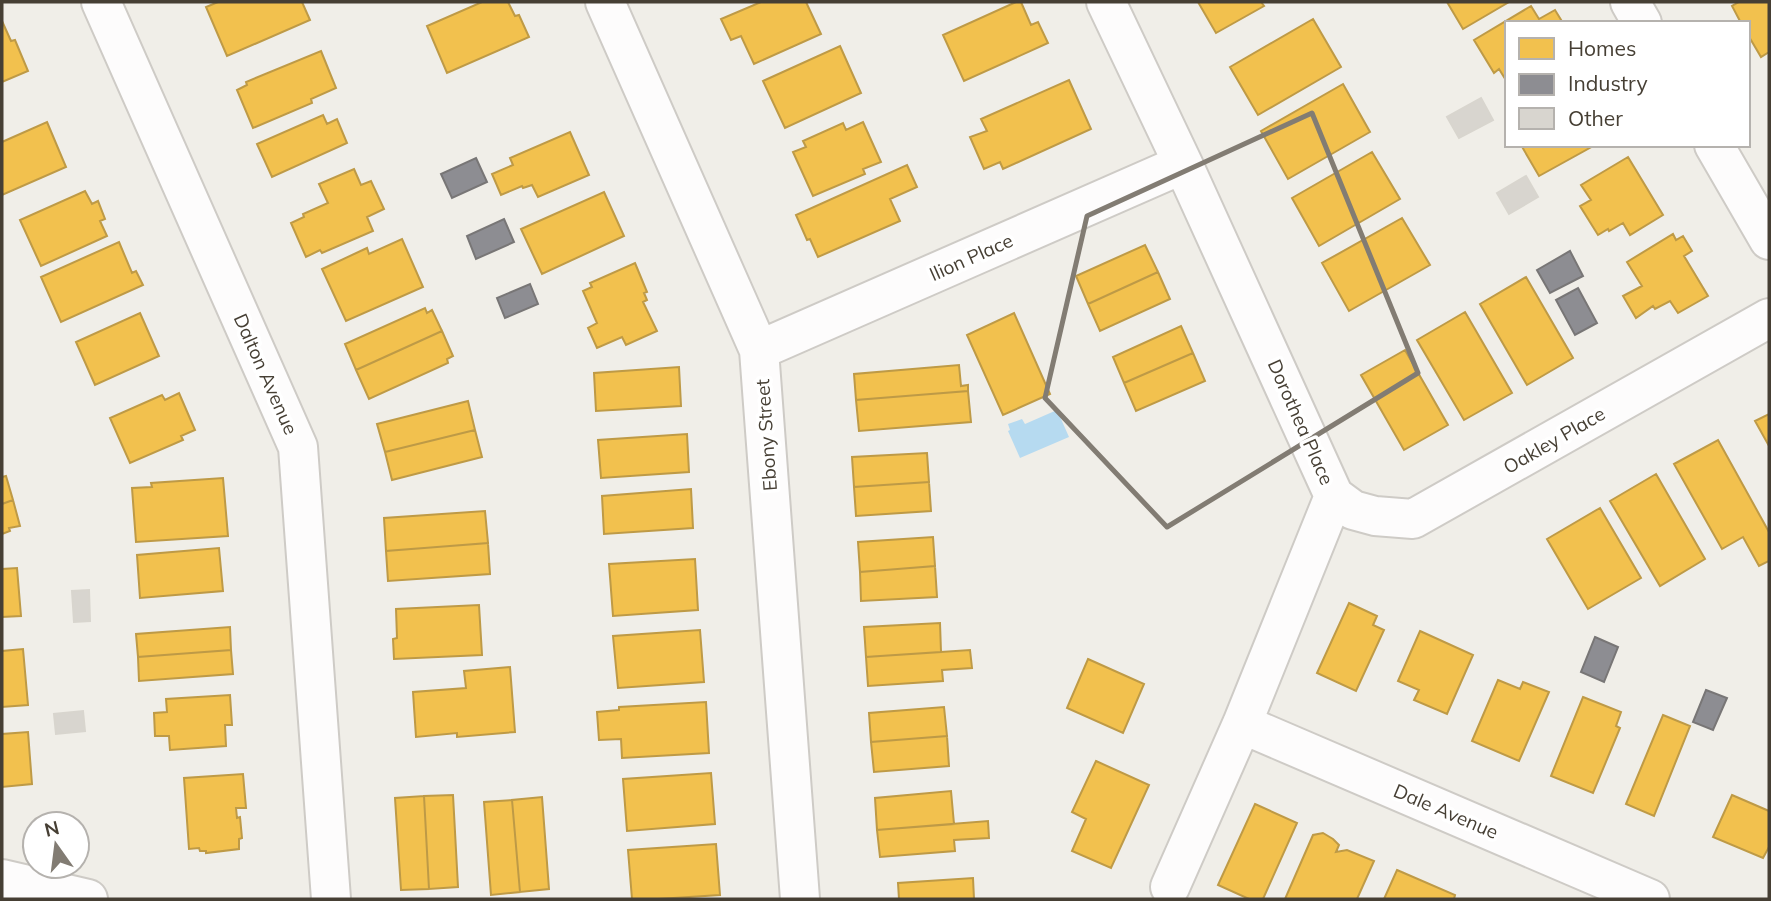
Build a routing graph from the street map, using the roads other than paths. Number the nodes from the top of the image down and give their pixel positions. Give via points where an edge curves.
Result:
1 (101, 2) edge
2 (605, 2) edge
3 (1106, 2) edge
4 (1630, 2) edge
5 (1641, 21) edge
6 (1715, 147) edge
7 (1184, 164) junction
8 (1769, 240) edge
9 (1769, 318) edge
10 (759, 350) junction
11 (1334, 496) junction
12 (1242, 724) junction
13 (2, 879) edge
14 (1170, 887) dead end
15 (88, 899) edge
16 (331, 899) edge
17 (800, 899) edge
18 (1650, 899) edge

1 - 16 street, Dalton Avenue via 298,447
2 - 10 street, Ebony Street
3 - 7 street, Dorothea Place
4 - 5 street
6 - 8 street
7 - 10 street, Ilion Place
7 - 11 street, Dorothea Place
9 - 11 street, Oakley Place via 1413,520 1353,510
10 - 17 street, Ebony Street
11 - 12 street, Dorothea Place
12 - 14 street, Dorothea Place
12 - 18 street, Dale Avenue
13 - 15 street

